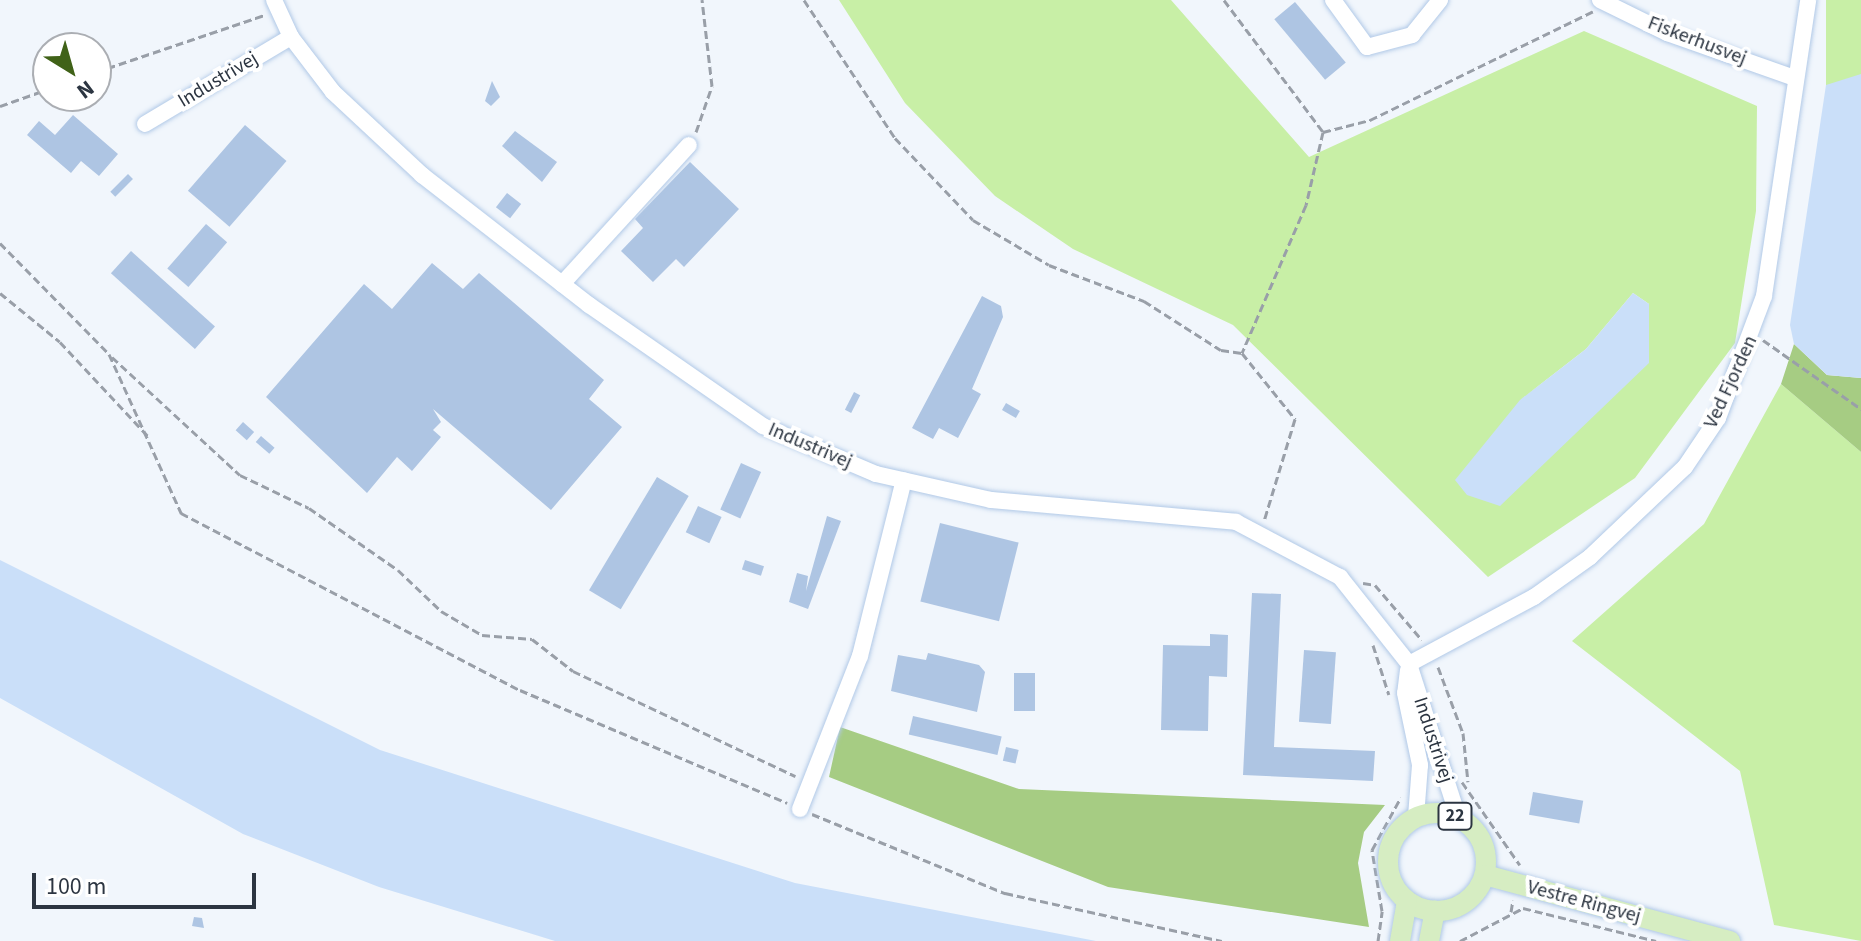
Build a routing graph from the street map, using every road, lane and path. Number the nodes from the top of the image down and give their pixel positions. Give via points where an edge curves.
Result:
1 (702, 0) edge
2 (804, 0) edge
3 (1224, 0) edge
4 (1333, 0) edge
5 (1440, 0) edge
6 (1808, 0) edge
7 (1602, 1) edge
8 (276, 5) edge
9 (291, 37) junction
10 (112, 66) edge
11 (1795, 78) junction
12 (32, 95) edge
13 (0, 106) edge
14 (145, 124) dead end
15 (1323, 132) junction
16 (689, 145) joint
17 (0, 243) edge
18 (562, 284) junction
19 (0, 293) edge
20 (1755, 335) junction
21 (1242, 353) junction
22 (109, 354) junction
23 (1861, 409) edge
24 (152, 439) junction
25 (904, 480) junction
26 (1261, 530) junction
27 (1370, 638) dead end
28 (1409, 664) junction
29 (1391, 701) dead end
30 (1419, 781) junction
31 (1447, 782) junction
32 (810, 787) junction
33 (800, 809) junction
34 (1416, 817) junction
35 (1458, 817) junction
36 (1485, 875) junction
37 (1517, 883) junction
38 (1407, 901) junction
39 (1435, 911) junction
40 (1511, 912) junction
41 (1222, 941) edge
42 (1378, 941) edge
43 (1400, 941) edge
44 (1429, 941) edge
45 (1460, 941) edge
46 (1656, 941) edge
47 (1730, 941) edge

1 - 16 path via 712,86
2 - 21 path via 895,138 973,220 1049,265 1144,301 1221,350
3 - 15 path
4 - 5 street via 1367,47 1412,35
6 - 11 street, Ved Fjorden
7 - 11 street, Fiskerhusvej via 1667,33
7 - 15 path via 1482,68 1370,120
8 - 9 street, Industrivej
8 - 10 path
9 - 14 street, Industrivej
9 - 18 street, Industrivej via 333,92 422,175
11 - 20 street, Ved Fjorden
12 - 13 path
15 - 21 path via 1306,205
16 - 18 street
17 - 22 path
18 - 25 street, Industrivej via 763,426
19 - 24 path via 60,342
20 - 23 path
20 - 28 street, Ved Fjorden via 1718,418 1638,517 1534,597
21 - 26 path via 1295,419
22 - 24 path
22 - 32 path via 240,475 309,508 398,570 441,611 482,635 532,639 573,671 755,752
24 - 33 path via 181,513 520,690
25 - 26 street, Industrivej via 991,500 1196,513
25 - 32 street via 860,656
26 - 28 street, Industrivej via 1340,577
27 - 29 path
28 - 30 street, Industrivej via 1405,693
28 - 31 street, Industrivej
30 - 34 street, Industrivej
30 - 42 path via 1403,785 1372,850 1382,911
31 - 35 street, Industrivej
31 - 37 path via 1468,782 1516,854
32 - 33 street
33 - 41 path via 1005,893
34 - 35 main road, 22
34 - 38 main road, 22 via 1388,856
35 - 36 main road, 22 via 1485,847
36 - 37 main road, Vestre Ringvej
36 - 39 main road via 1461,905
37 - 40 path
37 - 47 main road, Vestre Ringvej
38 - 39 main road
38 - 43 main road
39 - 44 main road
40 - 45 path
40 - 46 path via 1534,909

